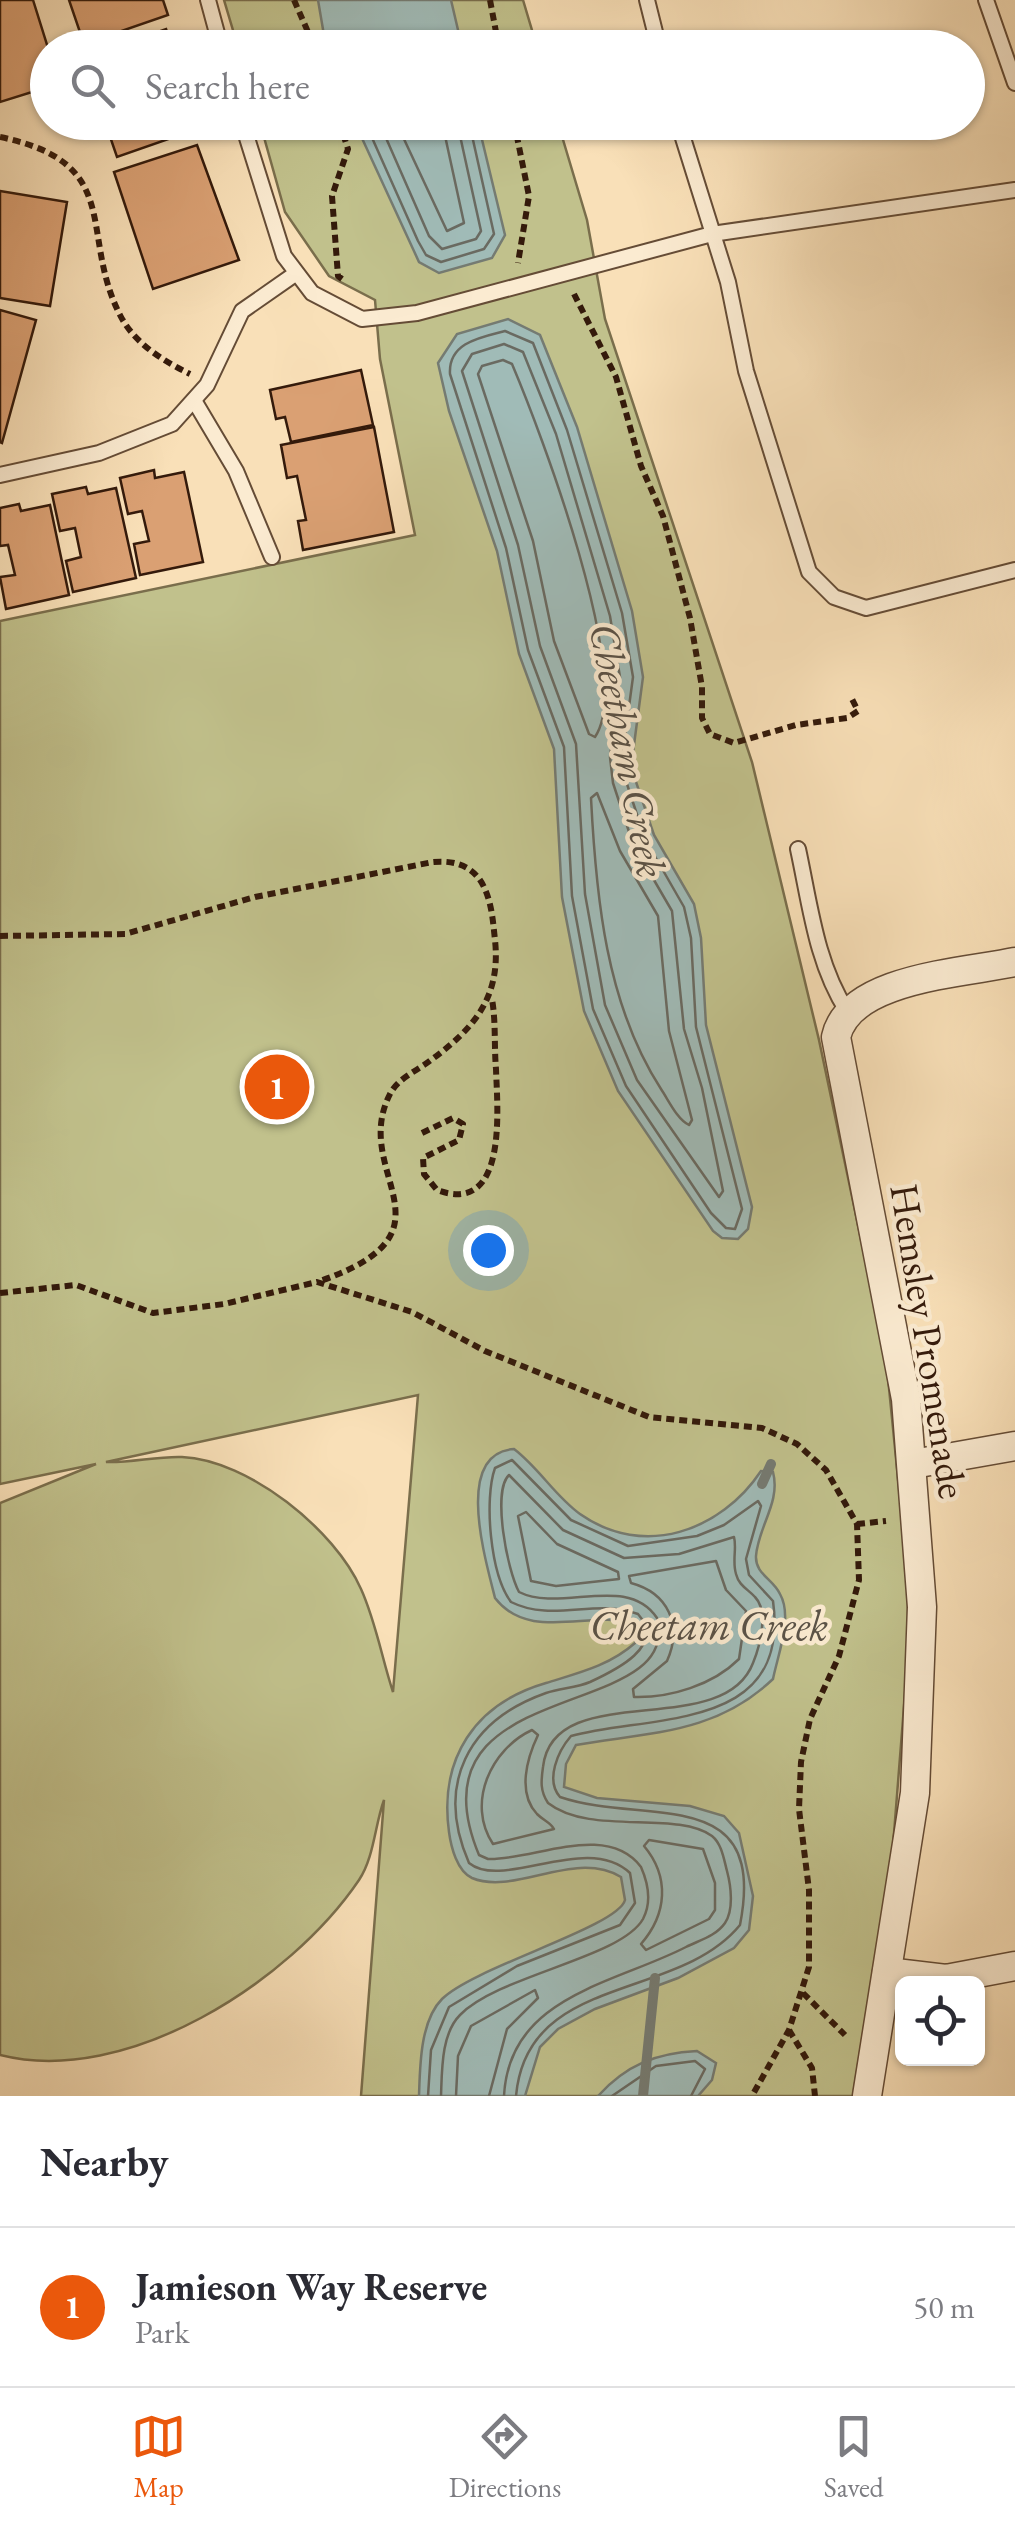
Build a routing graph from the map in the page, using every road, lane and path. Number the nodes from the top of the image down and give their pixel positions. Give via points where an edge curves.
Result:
1 (208, 0) edge
2 (294, 0) edge
3 (490, 0) edge
4 (647, 0) edge
5 (986, 0) edge
6 (216, 30) edge
7 (310, 30) edge
8 (496, 30) edge
9 (654, 30) edge
10 (1015, 83) edge
11 (0, 137) edge
12 (247, 140) edge
13 (344, 140) edge
14 (519, 140) edge
15 (683, 140) edge
16 (1015, 190) edge
17 (712, 234) junction
18 (506, 268) dead end
19 (295, 274) junction
20 (563, 276) junction
21 (346, 281) dead end
22 (209, 382) junction
23 (195, 402) junction
24 (0, 475) edge
25 (272, 556) dead end
26 (1015, 570) edge
27 (852, 699) dead end
28 (798, 849) dead end
29 (0, 936) edge
30 (1015, 962) edge
31 (492, 998) junction
32 (846, 1011) junction
33 (422, 1133) dead end
34 (316, 1282) junction
35 (0, 1293) edge
36 (1015, 1446) edge
37 (913, 1464) junction
38 (1015, 1966) edge
39 (887, 1972) junction
40 (789, 2030) junction
41 (752, 2096) edge
42 (815, 2096) edge
43 (867, 2096) edge

1 - 6 lane
2 - 7 path
3 - 8 path
4 - 9 lane
5 - 10 lane
11 - 22 path via 59,158 79,178 93,204 120,314 141,344
12 - 19 lane via 266,208
13 - 21 path via 348,158 332,211 338,276
14 - 18 path via 528,211 518,264
15 - 17 lane
16 - 17 lane
17 - 20 lane
17 - 26 lane via 800,550 820,585 847,605 866,608
19 - 20 lane via 328,305 372,320
19 - 22 lane via 242,311
20 - 27 path via 604,349 659,504 690,618 704,726 716,739 734,742 847,718 858,711
22 - 23 lane
23 - 24 lane via 146,437
23 - 25 lane via 236,471
28 - 32 lane via 824,963
29 - 31 path via 124,934 307,886 452,861 474,873 488,897 496,950
30 - 32 street via 877,991
31 - 33 path via 499,1132 483,1180 464,1192 437,1190 422,1158 459,1140 464,1124 453,1118
31 - 34 path via 459,1038 390,1095 383,1128 398,1220 390,1236 355,1266
32 - 37 street, Hemsley Promenade via 836,1054 898,1346
34 - 35 path via 153,1313 76,1285
34 - 40 path via 412,1312 485,1351 648,1416 762,1428 805,1451 842,1490 858,1524 859,1580 801,1762 811,1949
36 - 37 street
37 - 39 street, Hemsley Promenade via 922,1608 920,1726
38 - 39 street via 946,1978
39 - 43 street, Hemsley Promenade
40 - 41 path
40 - 42 path via 812,2068

